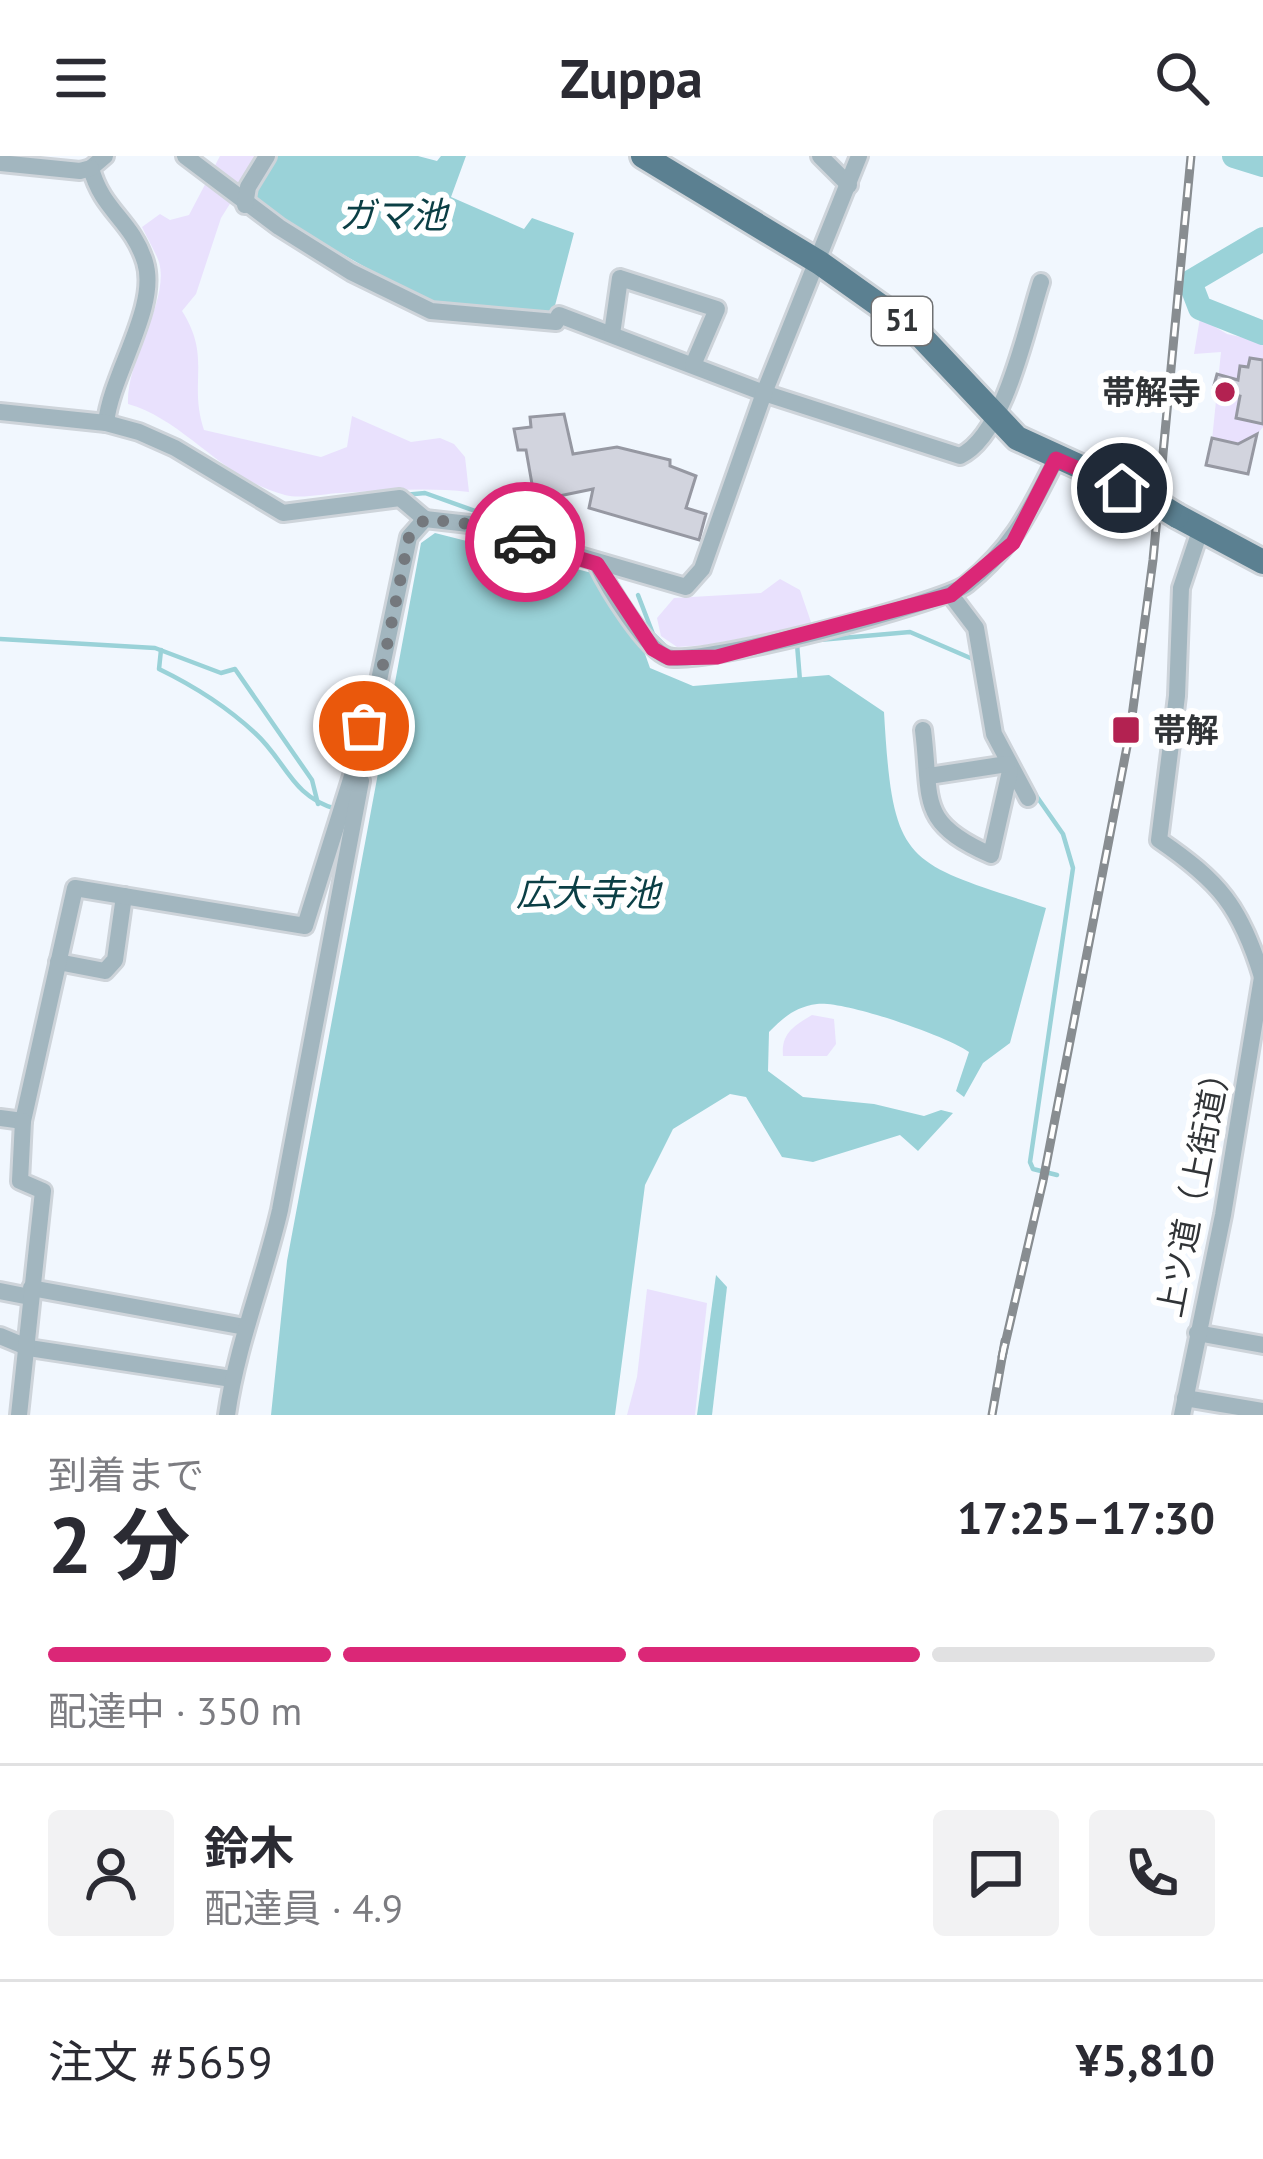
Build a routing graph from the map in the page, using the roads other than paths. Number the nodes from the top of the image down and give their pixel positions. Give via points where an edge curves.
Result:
1 (267, 156) edge
2 (643, 156) edge
3 (820, 156) edge
4 (859, 156) edge
5 (196, 158) edge
6 (98, 162) edge
7 (0, 163) edge
8 (849, 185) junction
9 (245, 205) junction
10 (820, 263) junction
11 (1040, 282) dead end
12 (612, 334) junction
13 (693, 365) junction
14 (764, 393) junction
15 (0, 412) edge
16 (107, 416) junction
17 (995, 417) junction
18 (1056, 459) junction
19 (425, 519) junction
20 (1200, 531) junction
21 (1263, 562) edge
22 (597, 564) junction
23 (951, 595) junction
24 (374, 709) junction
25 (923, 730) dead end
26 (1008, 767) junction
27 (929, 776) junction
28 (1028, 798) dead end
29 (124, 896) junction
30 (58, 962) junction
31 (1262, 974) edge
32 (0, 1118) edge
33 (22, 1121) junction
34 (0, 1291) edge
35 (30, 1293) junction
36 (245, 1327) junction
37 (1197, 1333) junction
38 (0, 1336) edge
39 (1263, 1345) edge
40 (29, 1348) junction
41 (232, 1379) junction
42 (1184, 1406) edge
43 (1263, 1411) edge
44 (19, 1415) edge
45 (227, 1415) edge

1 - 9 street
2 - 10 main road, 51
3 - 8 street
4 - 8 street
5 - 9 street
6 - 7 street
6 - 16 street via 99,200 123,219 148,267 143,315
8 - 10 street
9 - 12 street via 431,311 556,322 559,315
10 - 14 street
10 - 17 main road, 51 via 944,355
11 - 17 street
12 - 13 street
12 - 13 street via 620,278 718,309
13 - 14 street
14 - 17 street via 960,456
14 - 22 street via 702,569 686,587
15 - 16 street
16 - 19 street via 283,513 400,498
17 - 18 main road, 51
18 - 20 main road, 51, bridge via 1146,497
18 - 23 street via 1013,543
19 - 22 street via 469,524
19 - 24 street via 409,537
20 - 21 main road, 51
20 - 31 street via 1181,589 1159,840 1235,906
22 - 23 street via 653,649 669,658 717,657
23 - 26 street via 976,628
24 - 29 street via 304,926
24 - 36 street via 280,1210
25 - 27 street
26 - 27 street
26 - 27 street via 991,855 949,836 935,818
26 - 28 street
29 - 30 street via 75,888
29 - 30 street via 115,960 105,971
30 - 33 street
31 - 37 street, 上ツ道（上街道）
32 - 33 street
33 - 35 street via 20,1181 43,1190
34 - 35 street
35 - 36 street
35 - 40 street
36 - 41 street
37 - 39 street
37 - 42 street, 上ツ道（上街道）
38 - 40 street
40 - 41 street
40 - 44 street
41 - 45 street
42 - 43 street

